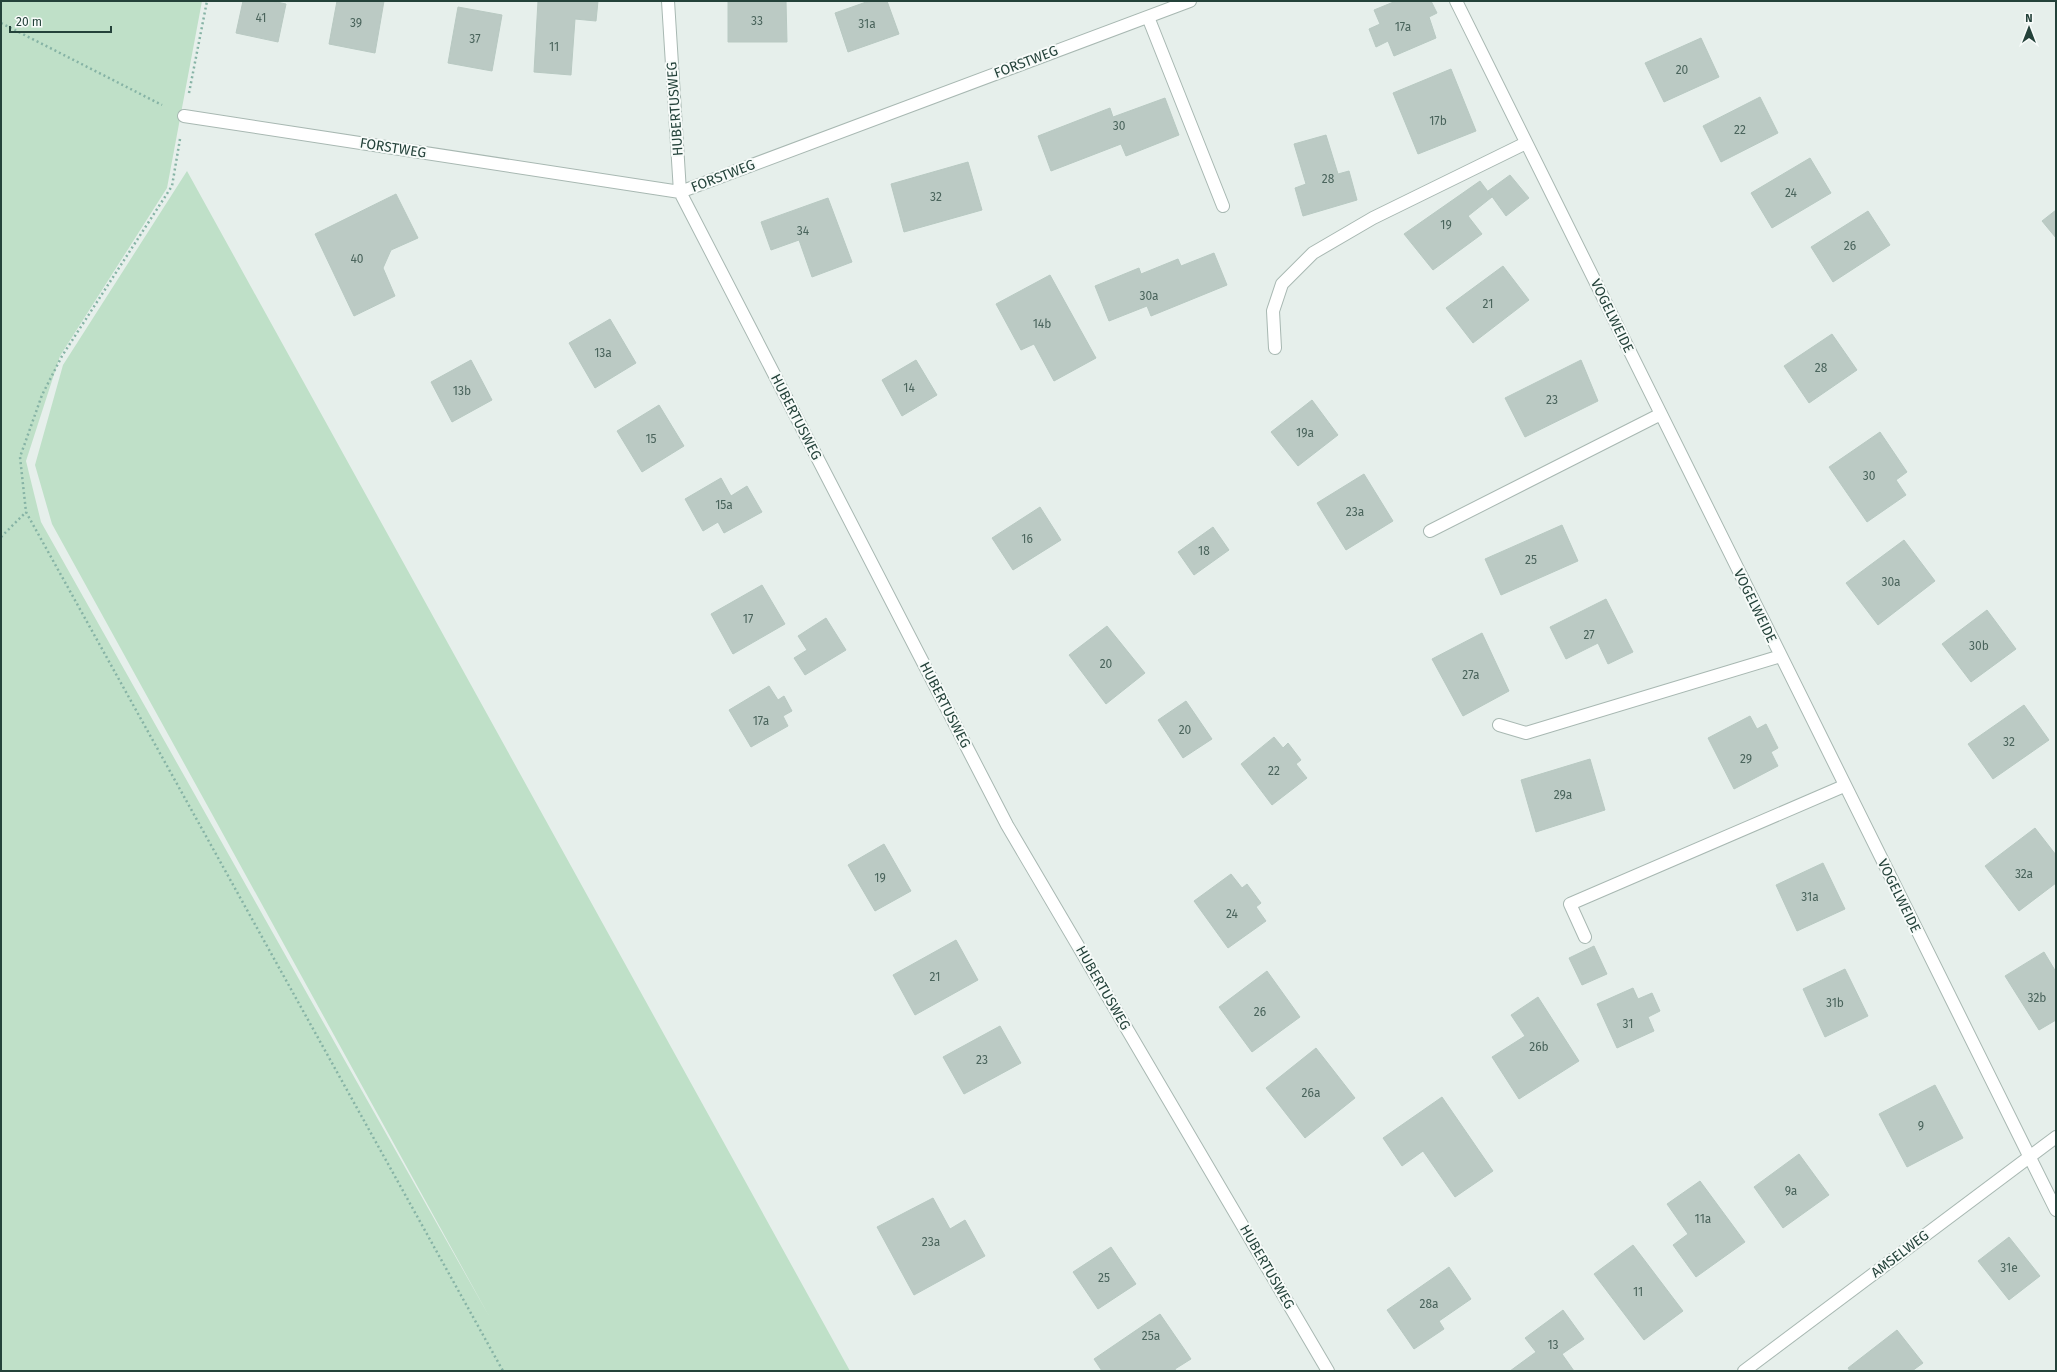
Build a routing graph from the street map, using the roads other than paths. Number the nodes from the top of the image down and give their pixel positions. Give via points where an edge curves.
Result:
1 (668, 1) edge
2 (1190, 1) edge
3 (1456, 1) edge
4 (1148, 17) junction
5 (184, 116) road end
6 (1526, 143) junction
7 (680, 192) junction
8 (1223, 206) dead end
9 (1275, 348) dead end
10 (1660, 414) junction
11 (1430, 531) dead end
12 (1780, 656) junction
13 (1499, 725) dead end
14 (1844, 786) junction
15 (1585, 937) dead end
16 (2056, 1137) edge
17 (2029, 1157) junction
18 (2056, 1210) edge
19 (1328, 1371) edge
20 (1744, 1371) edge

1 - 7 street, HUBERTUSWEG
2 - 4 street, FORSTWEG
3 - 6 street, VOGELWEIDE
4 - 7 street, FORSTWEG
4 - 8 street
5 - 7 street, FORSTWEG
6 - 9 street via 1373,218 1313,253 1282,284 1273,310
6 - 10 street, VOGELWEIDE
7 - 19 street, HUBERTUSWEG via 1007,825
10 - 11 street
10 - 12 street, VOGELWEIDE
12 - 13 street via 1526,733
12 - 14 street, VOGELWEIDE
14 - 15 street via 1570,904
14 - 17 street, VOGELWEIDE
16 - 17 street, AMSELWEG
17 - 18 street, VOGELWEIDE
17 - 20 street, AMSELWEG

